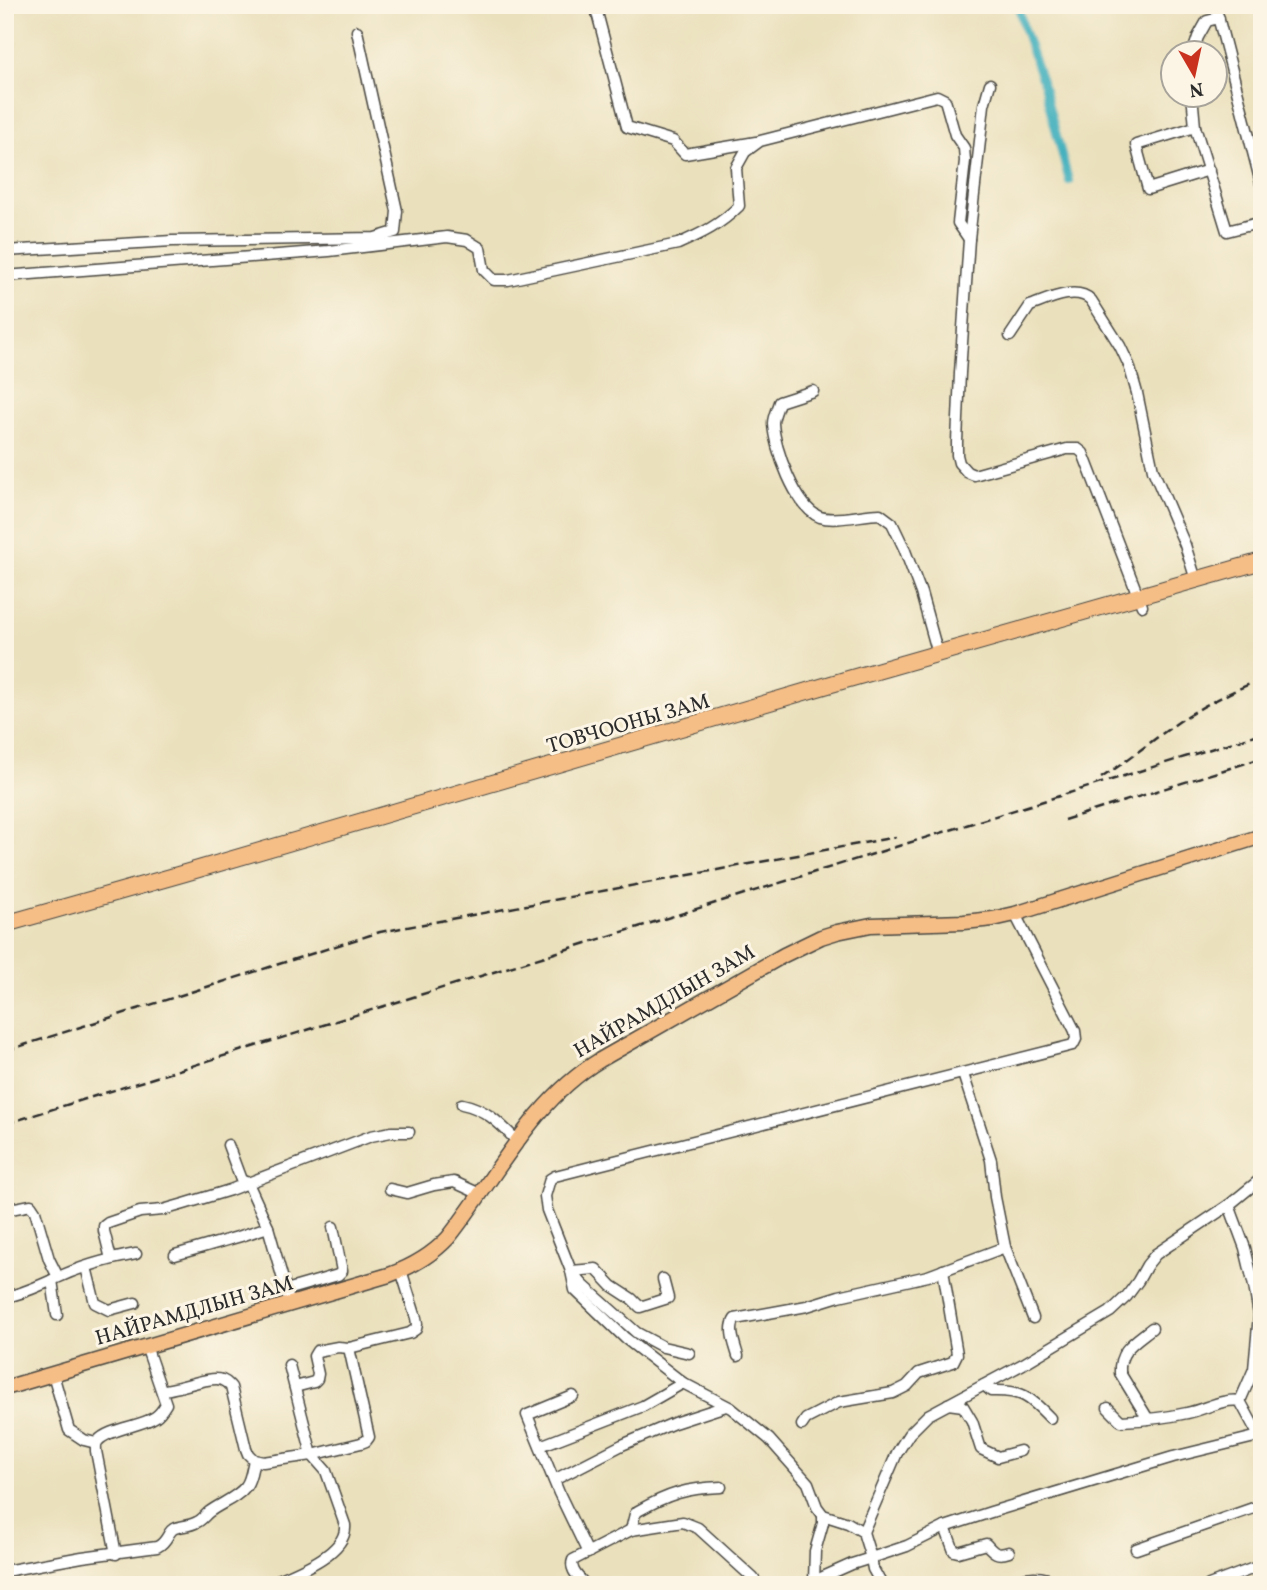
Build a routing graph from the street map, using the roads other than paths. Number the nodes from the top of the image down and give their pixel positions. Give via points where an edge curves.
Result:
1 (595, 5) edge
2 (1215, 5) edge
3 (1219, 19) junction
4 (357, 31) dead end
5 (1198, 38) edge
6 (990, 84) dead end
7 (1193, 108) edge
8 (1195, 127) junction
9 (760, 141) junction
10 (1209, 170) junction
11 (1262, 187) edge
12 (1262, 222) edge
13 (969, 239) junction
14 (5, 251) edge
15 (5, 276) edge
16 (1010, 336) dead end
17 (813, 391) dead end
18 (1262, 561) edge
19 (1262, 572) edge
20 (1196, 580) junction
21 (1140, 601) junction
22 (938, 654) junction
23 (1262, 836) edge
24 (1016, 914) junction
25 (5, 924) edge
26 (5, 934) edge
27 (963, 1074) junction
28 (462, 1104) dead end
29 (409, 1132) dead end
30 (518, 1142) junction
31 (228, 1144) dead end
32 (1262, 1178) edge
33 (248, 1183) junction
34 (390, 1189) dead end
35 (480, 1194) junction
36 (1228, 1205) junction
37 (5, 1210) edge
38 (268, 1227) junction
39 (333, 1227) dead end
40 (1004, 1247) junction
41 (136, 1254) dead end
42 (175, 1255) dead end
43 (111, 1259) junction
44 (86, 1267) junction
45 (401, 1270) junction
46 (943, 1270) junction
47 (571, 1271) junction
48 (55, 1279) junction
49 (663, 1279) dead end
50 (5, 1297) edge
51 (288, 1297) junction
52 (135, 1303) dead end
53 (57, 1315) dead end
54 (1033, 1318) dead end
55 (1152, 1328) dead end
56 (146, 1346) junction
57 (349, 1348) junction
58 (689, 1353) dead end
59 (738, 1356) dead end
60 (289, 1365) dead end
61 (53, 1374) junction
62 (683, 1383) junction
63 (984, 1385) junction
64 (295, 1387) junction
65 (5, 1388) edge
66 (162, 1390) junction
67 (573, 1396) dead end
68 (1240, 1401) junction
69 (948, 1404) junction
70 (726, 1406) junction
71 (1108, 1408) dead end
72 (1050, 1418) dead end
73 (1148, 1419) junction
74 (802, 1425) dead end
75 (1261, 1438) edge
76 (96, 1443) junction
77 (540, 1446) junction
78 (1020, 1451) dead end
79 (313, 1455) junction
80 (254, 1460) junction
81 (554, 1480) junction
82 (721, 1486) dead end
83 (1262, 1505) edge
84 (823, 1515) junction
85 (944, 1527) junction
86 (631, 1530) junction
87 (863, 1532) junction
88 (1136, 1549) dead end
89 (1009, 1552) dead end
90 (116, 1553) junction
91 (588, 1553) junction
92 (871, 1558) junction
93 (1262, 1565) edge
94 (5, 1571) edge
95 (812, 1583) edge
96 (266, 1585) edge
97 (585, 1585) edge
98 (758, 1585) edge
99 (882, 1585) edge
100 (1001, 1585) edge
101 (1062, 1585) edge
102 (1209, 1585) edge

1 - 9 street via 627,127 673,141 685,154
2 - 3 street
3 - 5 street via 1207,21
3 - 11 street
4 - 14 street via 397,211 395,232 375,237 172,241
6 - 13 street
7 - 8 street
8 - 10 street
8 - 10 street via 1136,145 1148,189
9 - 13 street via 936,96 945,100 955,135 964,148 958,223
9 - 15 street via 744,152 736,168 739,206 711,229 678,244 508,280 494,280 484,270 480,248 447,237 329,251
10 - 12 street via 1227,232
13 - 21 street via 959,463 974,475 1067,449 1083,453
16 - 20 street via 1030,306 1074,293 1091,300 1129,365 1153,470
17 - 22 street via 779,402 773,421 783,466 799,498 816,515 880,514 892,523 917,582
18 - 20 highway, ТОВЧООНЫ ЗАМ
19 - 21 highway, ТОВЧООНЫ ЗАМ
20 - 21 highway, ТОВЧООНЫ ЗАМ
21 - 22 highway, ТОВЧООНЫ ЗАМ
21 - 26 highway, ТОВЧООНЫ ЗАМ
22 - 25 highway, ТОВЧООНЫ ЗАМ
23 - 24 main road, НАЙРАМДЛЫН ЗАМ
24 - 27 street via 1076,1039 1069,1047
24 - 30 main road, НАЙРАМДЛЫН ЗАМ via 980,921 871,925 806,944 590,1066 555,1095
27 - 40 street via 991,1160
27 - 47 street via 555,1176 545,1196 547,1210
28 - 30 street via 487,1113
29 - 33 street via 371,1136
30 - 35 main road, НАЙРАМДЛЫН ЗАМ
31 - 33 street via 241,1180
32 - 36 street
33 - 38 street
33 - 43 street via 108,1223 104,1231
34 - 35 street via 407,1193 454,1182
35 - 45 main road, НАЙРАМДЛЫН ЗАМ via 441,1246
36 - 63 street via 1156,1254 1110,1312
36 - 68 street via 1245,1248 1259,1315 1254,1369
37 - 48 street via 31,1205
38 - 42 street
38 - 51 street
39 - 51 street via 342,1271
40 - 46 street
40 - 54 street
41 - 43 street
43 - 44 street
44 - 48 street
44 - 52 street via 95,1303 109,1311
45 - 51 main road, НАЙРАМДЛЫН ЗАМ
45 - 57 street via 416,1329
46 - 59 street via 807,1306 735,1319
46 - 74 street via 957,1354 953,1362 919,1373 893,1393 839,1402
47 - 49 street via 596,1269 640,1307 668,1298
47 - 58 street via 637,1333 663,1347
47 - 62 street via 575,1290 625,1338
48 - 50 street
48 - 53 street
51 - 56 main road, НАЙРАМДЛЫН ЗАМ
55 - 73 street via 1126,1348 1119,1365
56 - 61 main road, НАЙРАМДЛЫН ЗАМ
56 - 66 street
57 - 64 street via 316,1352 317,1379
57 - 79 street via 369,1437
60 - 64 street
61 - 65 main road, НАЙРАМДЛЫН ЗАМ
61 - 76 street via 69,1430
62 - 70 street
62 - 77 street via 643,1406
63 - 69 street
63 - 72 street via 991,1391 1023,1394
64 - 79 street
66 - 76 street via 166,1404 154,1418
66 - 80 street via 214,1379 228,1383 246,1449
67 - 77 street via 527,1415
68 - 73 street
68 - 75 street
69 - 78 street via 963,1406 981,1449 998,1457
69 - 87 street via 909,1434
70 - 81 street via 622,1445
70 - 84 street via 769,1440 808,1483
71 - 73 street via 1121,1421
75 - 85 street via 1173,1457
76 - 90 street
77 - 81 street
79 - 80 street
79 - 96 street via 326,1471 345,1532 336,1548
80 - 90 street via 245,1487 200,1521 174,1528 157,1547
81 - 91 street
82 - 86 street via 672,1493 638,1511
83 - 88 street
84 - 87 street
84 - 95 street
85 - 89 street via 954,1551 986,1544 997,1554
85 - 92 street
86 - 91 street
86 - 98 street via 683,1522 698,1528
87 - 92 street
90 - 94 street
91 - 97 street via 571,1564
92 - 95 street
92 - 99 street
93 - 102 street
100 - 101 street via 1030,1576

